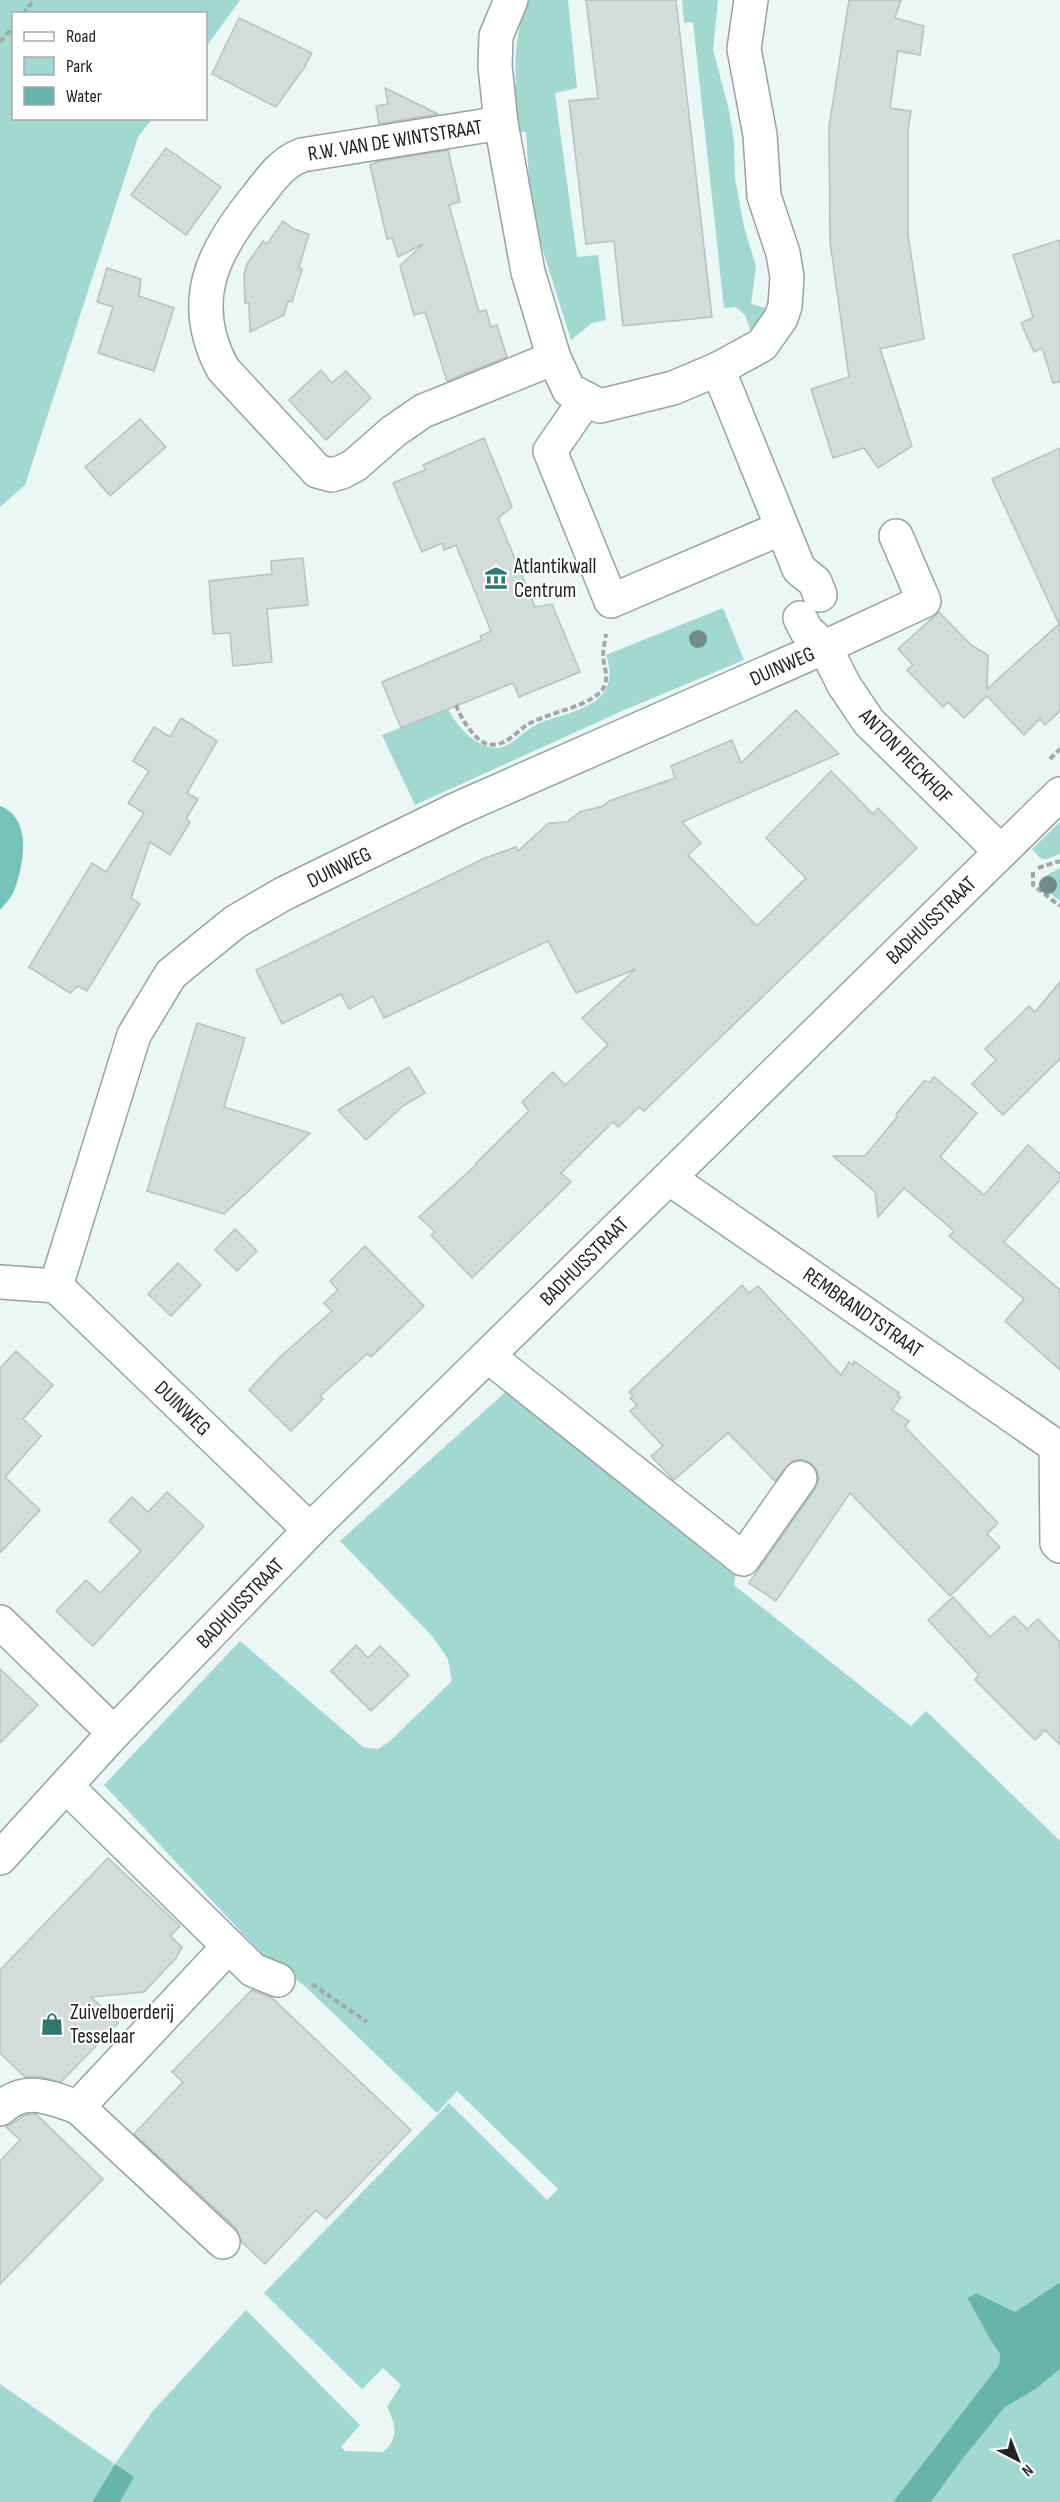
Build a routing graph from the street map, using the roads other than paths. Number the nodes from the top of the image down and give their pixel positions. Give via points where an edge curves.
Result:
1 (511, 0) edge
2 (751, 0) edge
3 (501, 123) junction
4 (554, 358) junction
5 (718, 369) junction
6 (586, 399) junction
7 (782, 528) junction
8 (896, 536) dead end
9 (825, 647) junction
10 (1060, 794) edge
11 (1001, 852) junction
12 (669, 1178) junction
13 (0, 1282) edge
14 (56, 1286) junction
15 (488, 1356) junction
16 (1058, 1448) edge
17 (800, 1478) dead end
18 (310, 1530) junction
19 (1060, 1546) edge
20 (0, 1622) edge
21 (114, 1733) junction
22 (66, 1786) junction
23 (0, 1858) edge
24 (228, 1946) junction
25 (278, 1980) road end
26 (78, 2107) junction
27 (0, 2109) edge
28 (223, 2242) dead end

1 - 3 street, R.W. VAN DE WINTSTRAAT via 496,36
2 - 5 street via 744,48 746,70 760,135 764,196 787,277 786,296 781,318 762,345
3 - 4 street, R.W. VAN DE WINTSTRAAT via 528,272
3 - 4 street, R.W. VAN DE WINTSTRAAT via 292,159 272,177 221,246 209,275 208,331 224,369 317,471 331,475 355,465 423,411
4 - 6 street, R.W. VAN DE WINTSTRAAT via 569,390
5 - 6 street via 638,399 600,406
5 - 7 street
6 - 7 street via 550,451 611,601
7 - 9 street via 799,569 790,591 810,606 806,630
8 - 9 street via 924,601
9 - 11 street, ANTON PIECKHOF via 843,685 869,722
9 - 14 street, DUINWEG via 457,809 283,894 235,922 171,974 134,1035
10 - 11 street, BADHUISSTRAAT
11 - 12 street, BADHUISSTRAAT
12 - 15 street, BADHUISSTRAAT
12 - 16 street, REMBRANDTSTRAAT
13 - 14 street
14 - 18 street, DUINWEG
15 - 17 street via 743,1559
15 - 18 street, BADHUISSTRAAT
16 - 19 street, REMBRANDTSTRAAT
18 - 21 street, BADHUISSTRAAT
20 - 21 street
21 - 22 street, BADHUISSTRAAT
22 - 23 street, BADHUISSTRAAT
22 - 24 street
24 - 25 street via 253,1970
24 - 26 street
26 - 27 street via 32,2093 8,2101
26 - 28 street

